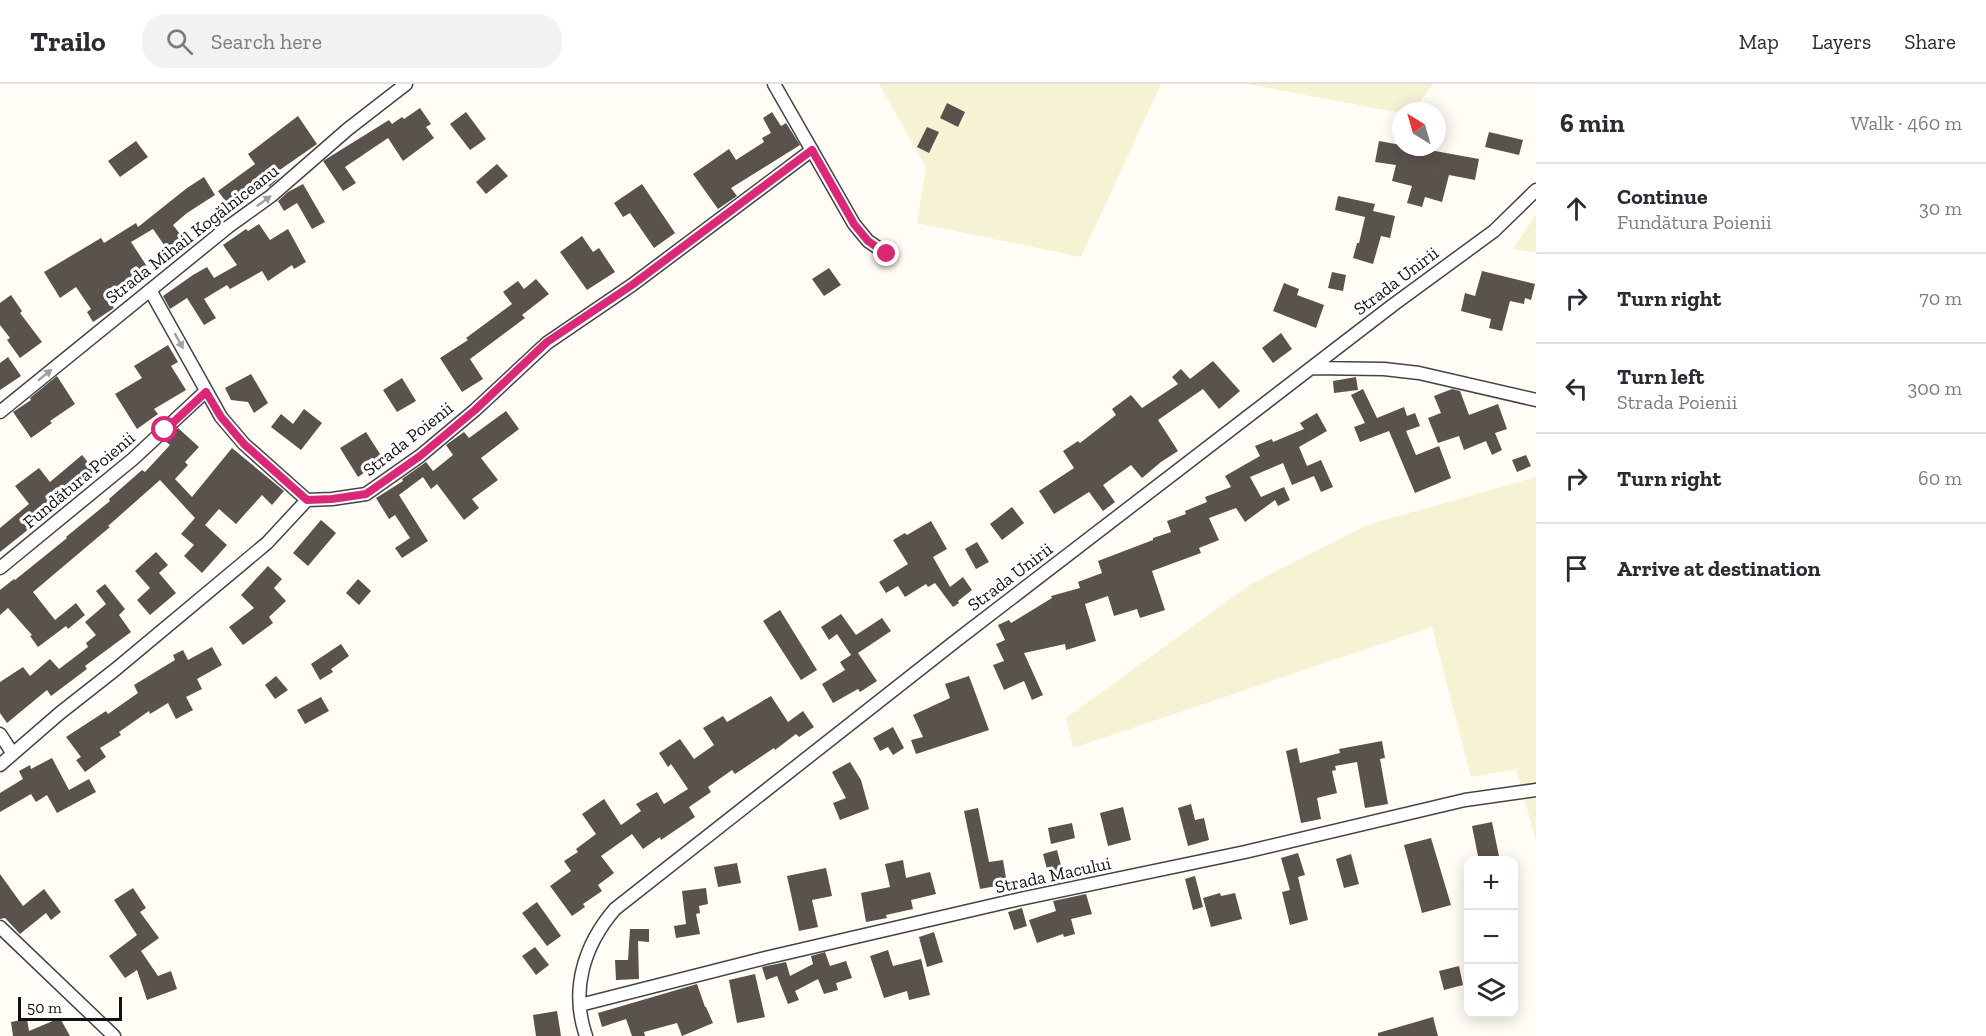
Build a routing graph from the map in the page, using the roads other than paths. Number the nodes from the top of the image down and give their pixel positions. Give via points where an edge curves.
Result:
1 (406, 84) edge
2 (774, 84) edge
3 (812, 150) junction
4 (1536, 190) edge
5 (887, 254) dead end
6 (150, 290) junction
7 (1311, 368) junction
8 (206, 392) junction
9 (1536, 400) edge
10 (0, 412) edge
11 (307, 500) junction
12 (0, 568) edge
13 (0, 734) edge
14 (13, 754) junction
15 (0, 765) edge
16 (1536, 790) edge
17 (0, 927) edge
18 (580, 1005) junction
19 (114, 1036) edge
20 (586, 1036) edge

6 -> 1 street, Strada Mihail Kogălniceanu
2 - 3 street
3 - 5 street via 854,224 868,241
3 - 11 street, Strada Poienii via 632,285 547,342 475,410 366,494
4 - 7 street, Strada Unirii via 1494,231
6 -> 8 street
10 -> 6 street, Strada Mihail Kogălniceanu
7 - 9 street via 1384,369
7 - 18 street, Strada Unirii via 631,894 592,940 580,976
8 - 11 street via 244,444
8 - 12 street, Fundătura Poienii via 133,459
11 - 14 street via 267,543
13 - 14 street
14 - 15 street
16 - 18 street, Strada Macului via 1465,800 1011,901
17 - 19 street
18 - 20 street, Strada Unirii

